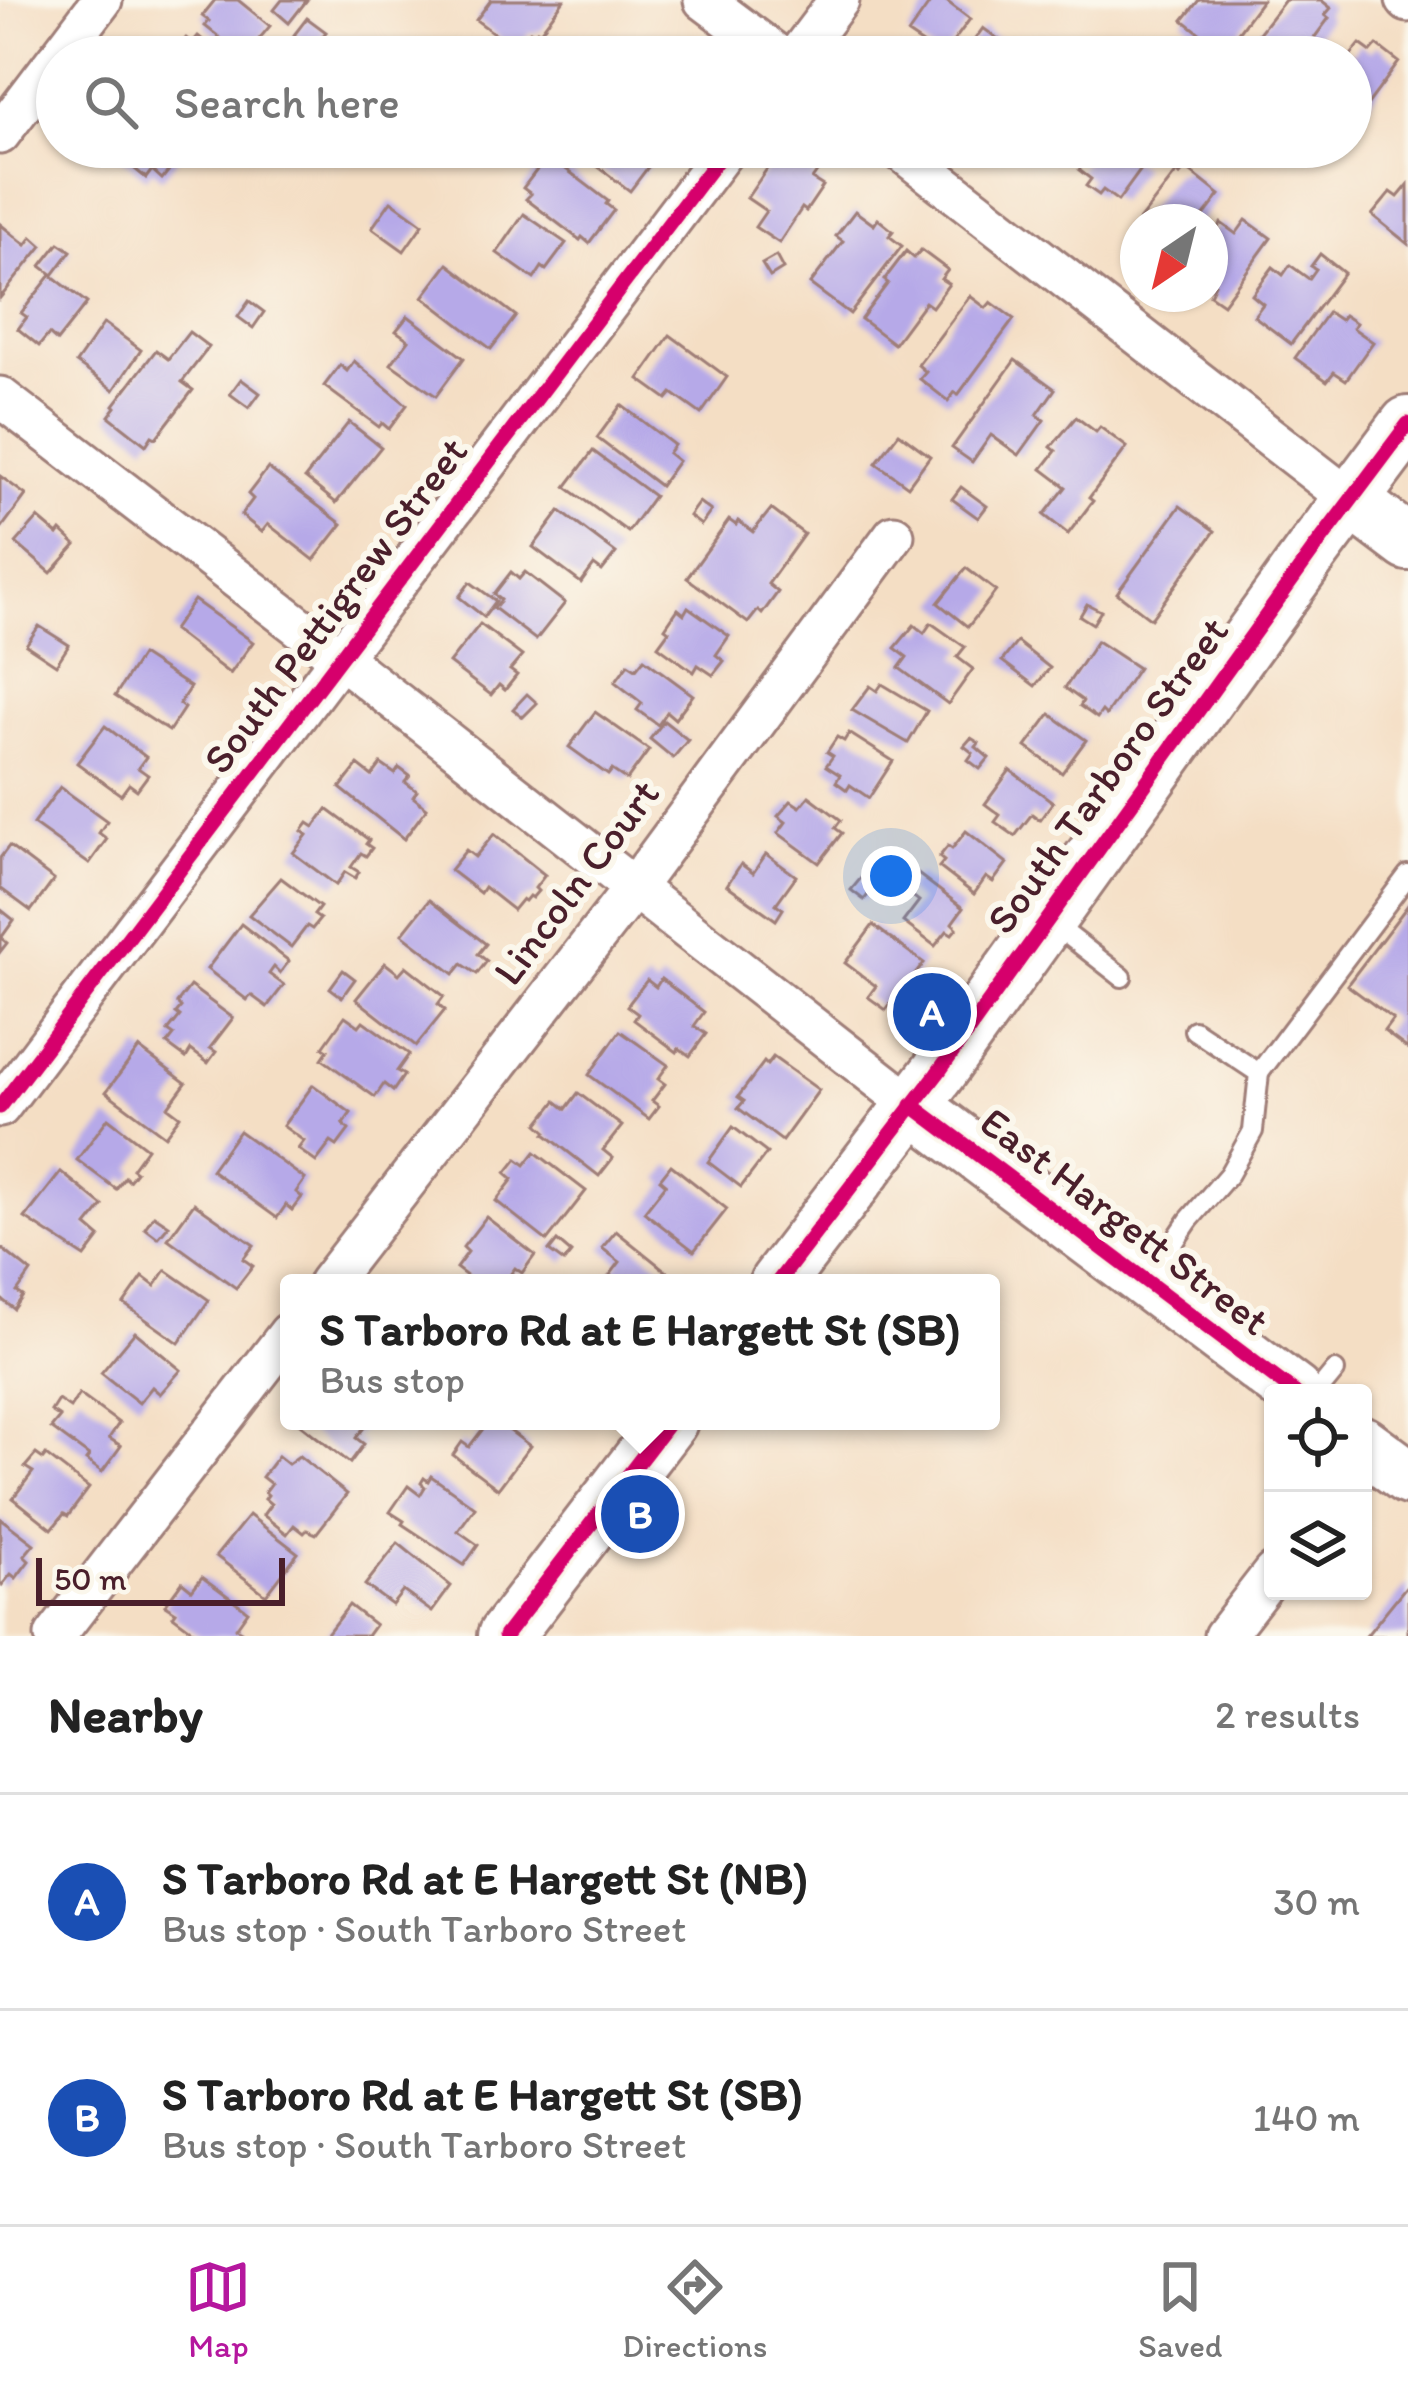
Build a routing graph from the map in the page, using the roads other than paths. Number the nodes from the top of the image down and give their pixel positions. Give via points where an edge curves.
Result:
1 (102, 0) edge
2 (704, 0) edge
3 (839, 0) edge
4 (75, 36) edge
5 (752, 36) edge
6 (812, 36) edge
7 (36, 87) edge
8 (0, 134) edge
9 (711, 168) edge
10 (923, 168) edge
11 (0, 397) edge
12 (1408, 424) edge
13 (1351, 500) junction
14 (894, 535) dead end
15 (1408, 543) edge
16 (340, 657) junction
17 (1408, 874) edge
18 (633, 889) junction
19 (1048, 919) junction
20 (1122, 977) dead end
21 (1194, 1030) dead end
22 (1259, 1073) junction
23 (913, 1105) junction
24 (0, 1107) edge
25 (335, 1274) edge
26 (784, 1274) edge
27 (1147, 1283) junction
28 (280, 1345) edge
29 (1315, 1382) edge
30 (663, 1430) edge
31 (1264, 1585) edge
32 (55, 1636) edge
33 (505, 1636) edge
34 (1224, 1636) edge

1 - 4 street
2 - 5 street
3 - 6 street
7 - 8 street
9 - 16 street, South Pettigrew Street
10 - 13 street
11 - 16 street, East Hargett Street
12 - 13 main road, South Tarboro Street
13 - 15 main road
13 - 19 main road, South Tarboro Street
14 - 18 street, Lincoln Court
16 - 18 street, East Hargett Street
16 - 24 street, South Pettigrew Street
17 - 22 lane
18 - 23 street, East Hargett Street
18 - 25 street, Lincoln Court
19 - 20 lane
19 - 23 main road, South Tarboro Street
21 - 22 lane
22 - 27 lane via 1253,1131
23 - 26 main road, South Tarboro Street
23 - 27 main road, East Hargett Street
27 - 29 main road, East Hargett Street
28 - 32 street
30 - 33 main road
31 - 34 street

